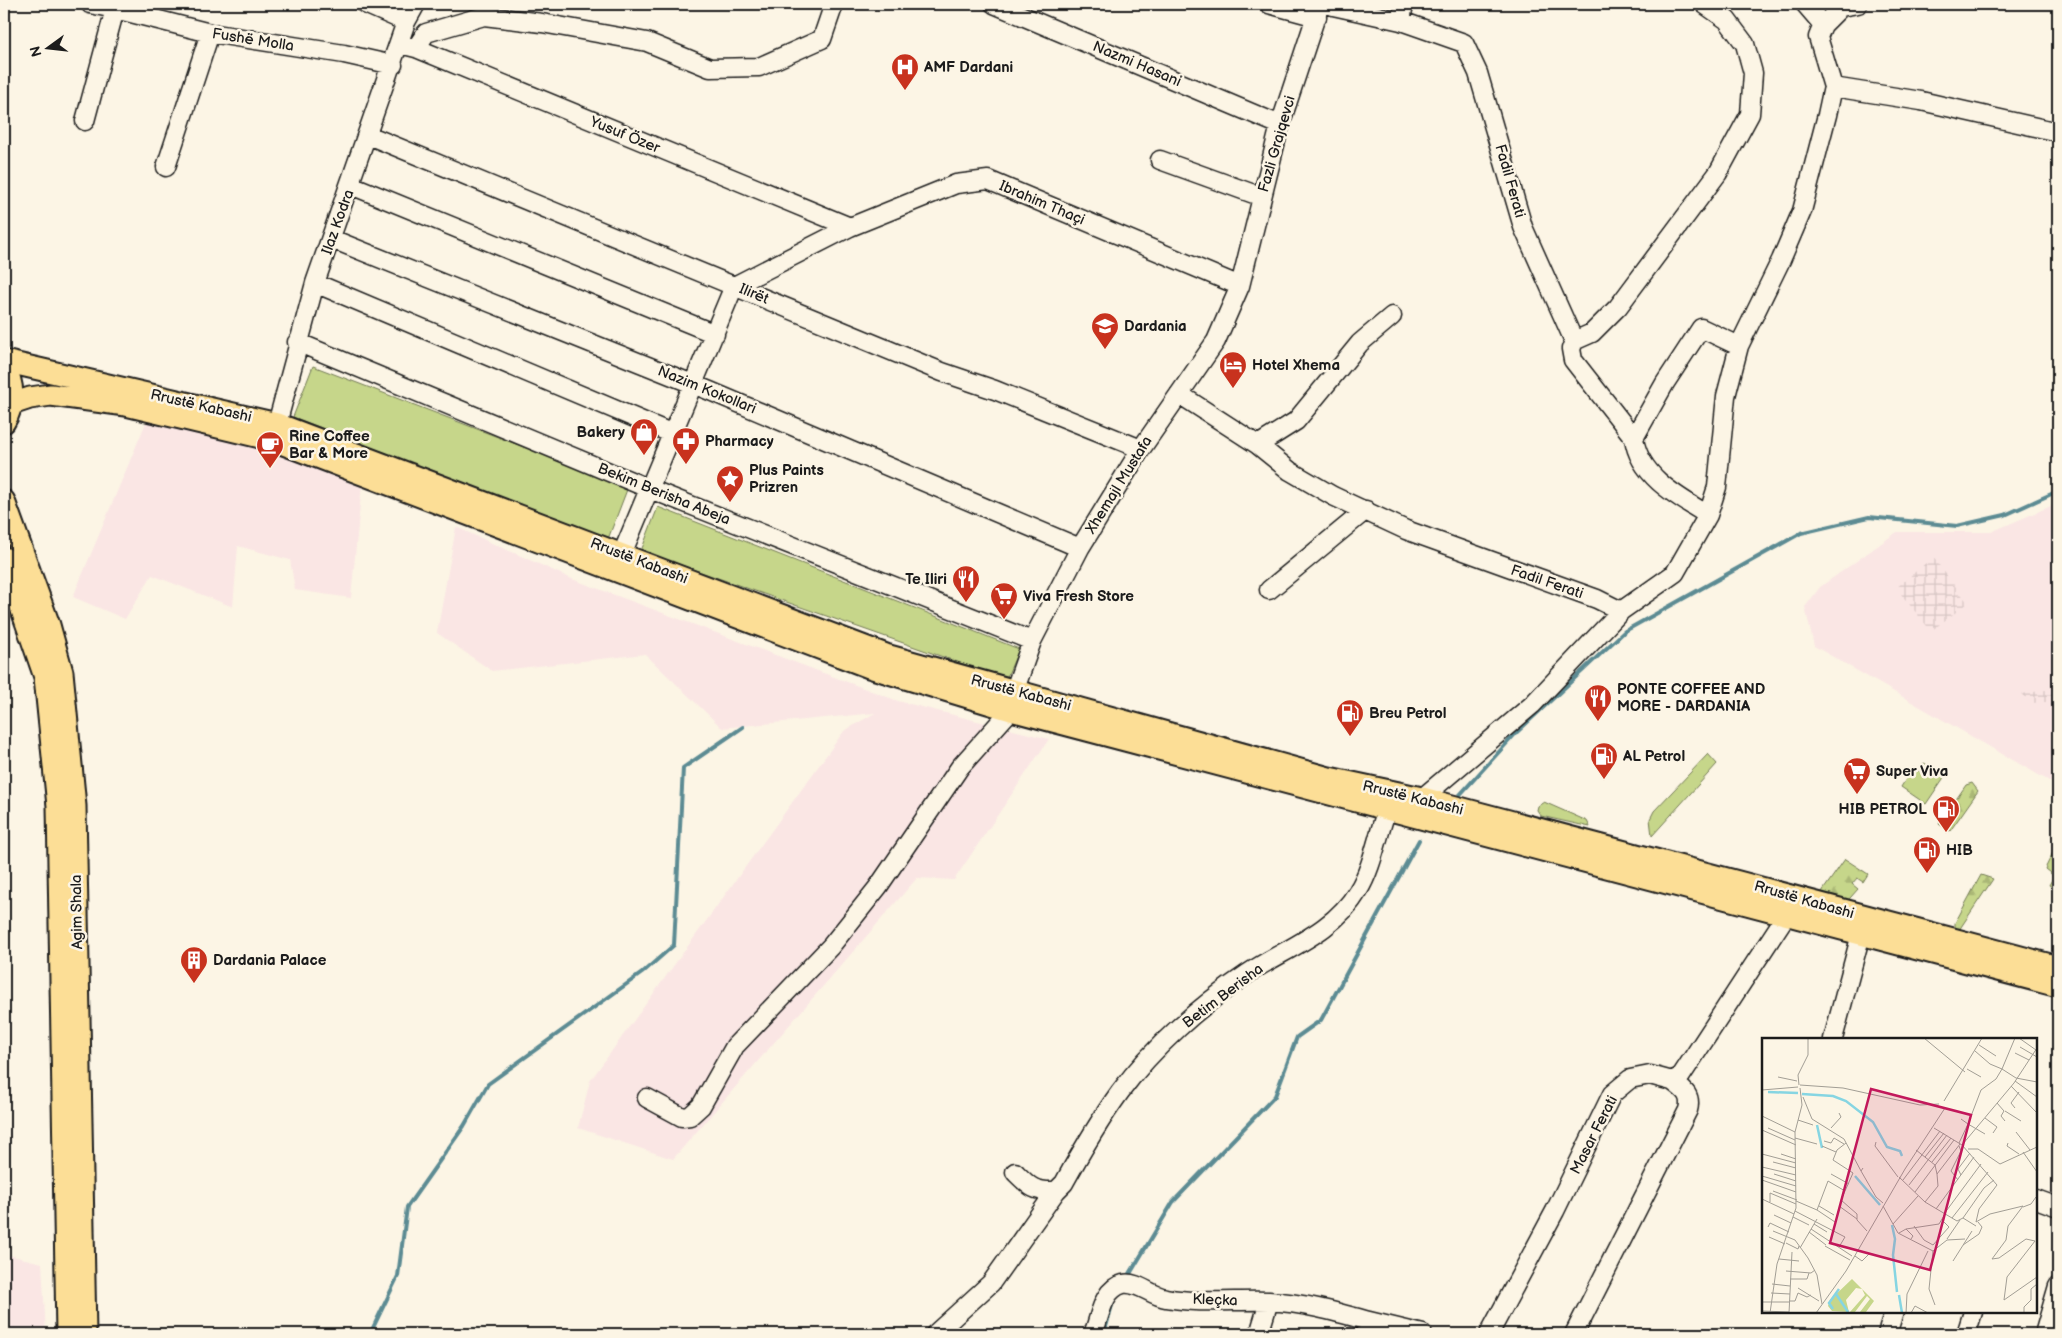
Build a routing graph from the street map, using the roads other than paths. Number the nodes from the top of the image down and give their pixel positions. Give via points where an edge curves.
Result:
1 (90, 4) edge
2 (365, 4) edge
3 (416, 4) edge
4 (834, 4) edge
5 (994, 4) edge
6 (1269, 4) edge
7 (1404, 4) edge
8 (1704, 4) edge
9 (1805, 4) edge
10 (1858, 4) edge
11 (115, 6) edge
12 (1320, 8) edge
13 (501, 11) edge
14 (396, 14) edge
15 (1401, 21) junction
16 (1823, 25) junction
17 (210, 33) junction
18 (408, 46) junction
19 (393, 65) junction
20 (1833, 87) junction
21 (85, 120) dead end
22 (1280, 125) junction
23 (2058, 132) edge
24 (368, 135) junction
25 (1160, 160) dead end
26 (166, 167) dead end
27 (351, 185) junction
28 (1262, 197) junction
29 (850, 227) junction
30 (332, 239) junction
31 (315, 283) junction
32 (734, 286) junction
33 (1240, 286) junction
34 (1392, 316) dead end
35 (715, 334) junction
36 (1574, 341) junction
37 (297, 342) junction
38 (1739, 346) junction
39 (4, 362) edge
40 (4, 368) edge
41 (694, 384) junction
42 (1179, 394) junction
43 (8, 413) edge
44 (277, 424) junction
45 (673, 434) junction
46 (1634, 438) junction
47 (1258, 445) junction
48 (1140, 449) junction
49 (650, 489) junction
50 (4, 501) edge
51 (1366, 510) junction
52 (1708, 515) junction
53 (1080, 548) junction
54 (4, 558) edge
55 (618, 562) junction
56 (1269, 590) dead end
57 (1621, 611) junction
58 (1032, 641) junction
59 (1013, 701) junction
60 (1422, 798) junction
61 (1387, 809) junction
62 (1787, 914) junction
63 (1861, 934) junction
64 (2058, 967) edge
65 (2058, 986) edge
66 (1833, 1038) edge
67 (1672, 1081) junction
68 (647, 1098) dead end
69 (1015, 1172) dead end
70 (1056, 1191) junction
71 (2037, 1200) edge
72 (2058, 1207) edge
73 (2058, 1286) edge
74 (1269, 1301) junction
75 (1894, 1313) edge
76 (1973, 1313) edge
77 (1367, 1328) edge
78 (67, 1334) edge
79 (85, 1334) edge
80 (935, 1334) edge
81 (1093, 1334) edge
82 (1260, 1334) edge
83 (1423, 1334) edge
84 (1489, 1334) edge
85 (1574, 1334) edge
86 (1887, 1334) edge
87 (1966, 1334) edge
88 (2044, 1334) edge

1 - 11 street, Fushë Molla
2 - 14 street
3 - 14 street, Ilaz Kodra
4 - 13 street via 822,39 759,67 710,68 647,42
5 - 22 street, Nazmi Hasani
6 - 12 street, Fadil Ferati
7 - 15 street
8 - 36 street via 1727,20 1745,44 1753,73 1750,114 1718,174 1618,307 1592,333
9 - 16 street
10 - 16 street via 1841,7
11 - 17 street, Fushë Molla
11 - 21 street
12 - 15 street, Fadil Ferati
12 - 22 street, Fazli Grajqevci
13 - 18 street via 426,34
14 - 18 street, Ilaz Kodra
15 - 36 street, Fadil Ferati via 1464,43 1478,73 1523,227
16 - 20 street via 1818,37
17 - 19 street, Fushë Molla
17 - 26 street
18 - 19 street, Ilaz Kodra
18 - 29 street, Yusuf Özer
19 - 24 street, Ilaz Kodra
20 - 23 street via 1922,101
20 - 38 street via 1802,211
22 - 28 street, Fazli Grajqevci
24 - 27 street, Ilaz Kodra
24 - 32 street, Ilirët
25 - 28 street
27 - 30 street, Ilaz Kodra
27 - 35 street
28 - 33 street, Fazli Grajqevci
29 - 32 street, Ibrahim Thaçi
29 - 33 street, Ibrahim Thaçi via 956,184 988,180
30 - 31 street, Ilaz Kodra
30 - 41 street, Nazim Kokollari
31 - 37 street, Ilaz Kodra
31 - 45 street
32 - 35 street
32 - 48 street, Ilirët
33 - 42 street, Xhemajl Mustafa via 1216,341
34 - 47 street via 1360,343 1296,421
35 - 41 street
36 - 46 street, Fadil Ferati via 1570,349 1573,360
37 - 44 street, Ilaz Kodra
37 - 49 street, Bekim Berisha Abeja
38 - 46 street via 1701,328
38 - 52 street via 1726,396 1717,487
39 - 44 main road, Rrustë Kabashi
40 - 43 main road via 12,388
41 - 45 street
41 - 53 street, Nazim Kokollari
42 - 47 street, Fadil Ferati
42 - 48 street, Xhemajl Mustafa
43 - 55 main road, Rrustë Kabashi via 24,399 51,394 126,405 273,440
44 - 55 main road, Rrustë Kabashi
45 - 49 street
46 - 52 street, Fadil Ferati via 1638,453 1652,474
47 - 51 street, Fadil Ferati via 1290,471 1333,496
48 - 53 street, Xhemajl Mustafa
49 - 55 street
49 - 58 street, Bekim Berisha Abeja
50 - 79 main road, Agim Shala via 49,625 64,691 75,806
51 - 56 street
51 - 57 street, Fadil Ferati via 1406,530 1597,599
52 - 57 street via 1675,573
53 - 58 street, Xhemajl Mustafa
54 - 78 main road, Agim Shala via 45,677 58,806
55 - 59 main road, Rrustë Kabashi
57 - 60 street via 1532,705
58 - 59 street, Xhemajl Mustafa
59 - 60 main road, Rrustë Kabashi
59 - 61 main road, Rrustë Kabashi
59 - 68 street via 960,767 878,887 831,946 735,1046 701,1106 690,1116 682,1117
60 - 64 main road, Rrustë Kabashi
61 - 62 main road, Rrustë Kabashi
61 - 70 street, Betim Berisha via 1359,890 1342,913 1317,934 1247,974 1159,1048 1120,1092
62 - 63 main road, Rrustë Kabashi
62 - 67 street via 1681,1076
63 - 65 main road, Rrustë Kabashi
63 - 66 street
67 - 84 street, Masar Ferati via 1650,1074 1636,1077 1612,1094 1555,1211
67 - 85 street via 1688,1094 1688,1110
69 - 70 street via 1031,1188 1043,1192
70 - 80 street, Betim Berisha via 991,1283
71 - 72 street
73 - 88 street
74 - 77 street, Kleçka via 1318,1306
74 - 81 street, Kleçka via 1165,1298 1132,1284 1122,1284 1105,1298
74 - 82 street
75 - 86 street
76 - 87 street
77 - 83 street

